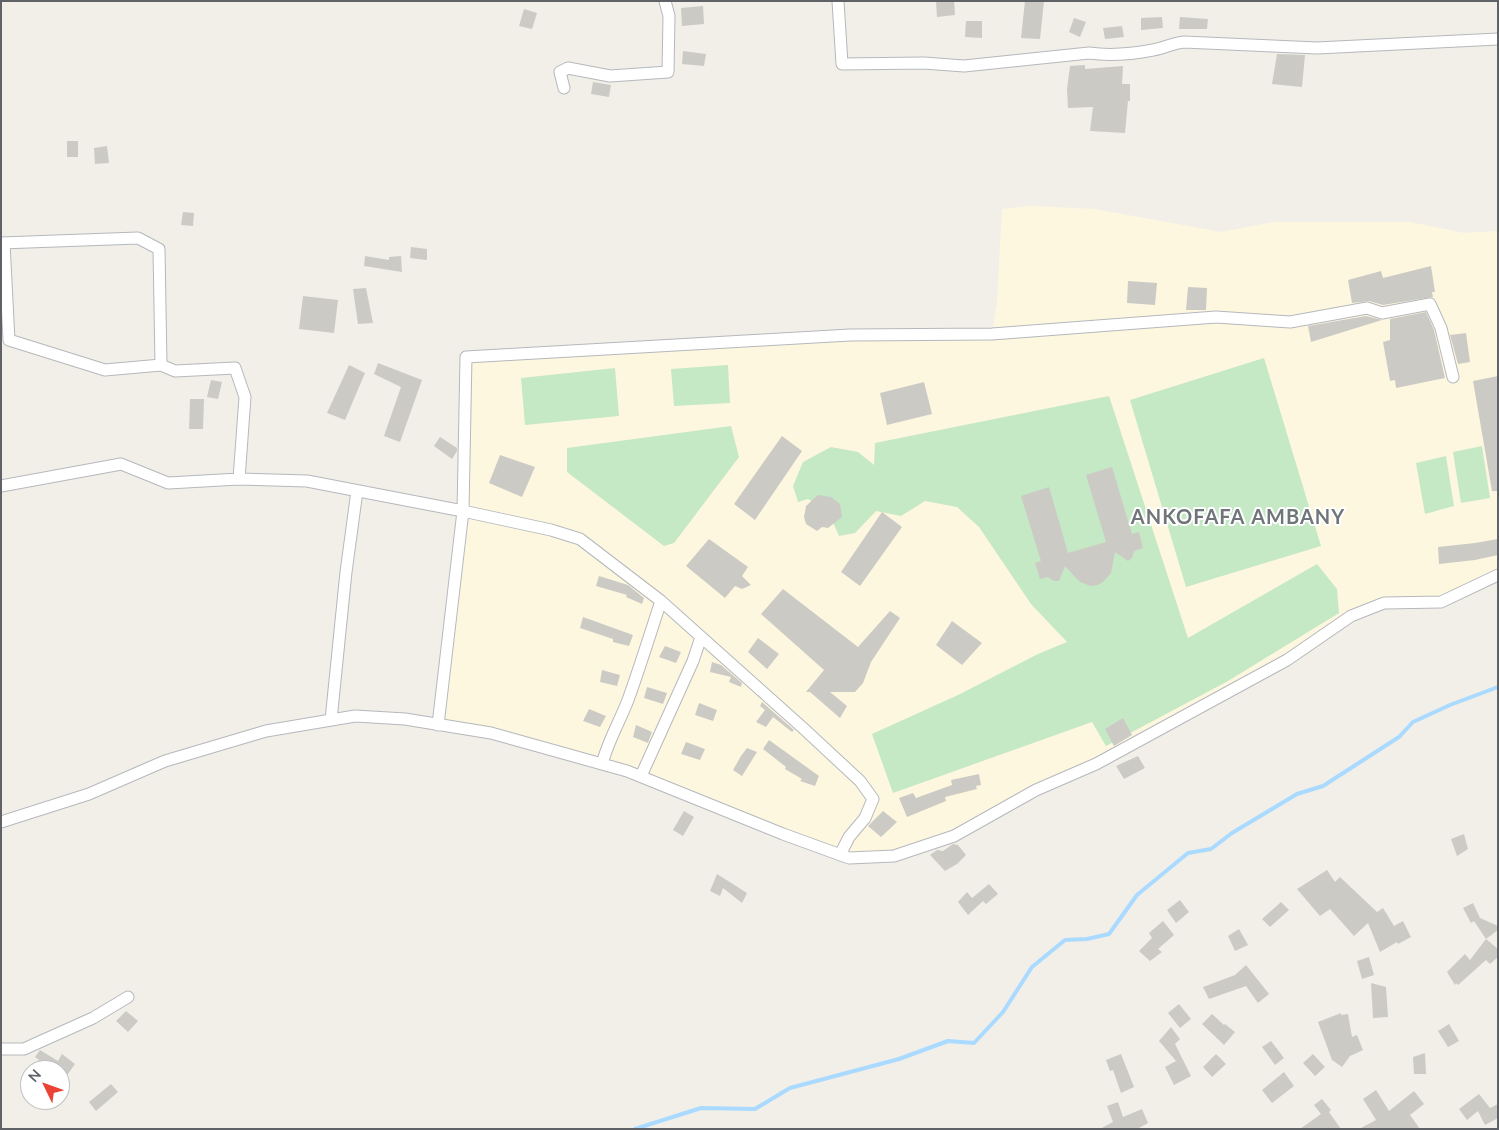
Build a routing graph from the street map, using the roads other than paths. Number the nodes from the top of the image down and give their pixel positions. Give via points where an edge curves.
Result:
1 (665, 1) edge
2 (838, 1) edge
3 (1498, 39) edge
4 (564, 88) dead end
5 (2, 243) edge
6 (161, 365) junction
7 (1453, 377) dead end
8 (239, 479) junction
9 (1, 486) edge
10 (357, 491) junction
11 (463, 511) junction
12 (1498, 575) edge
13 (661, 601) junction
14 (701, 637) junction
15 (331, 720) junction
16 (438, 725) junction
17 (602, 764) junction
18 (641, 776) junction
19 (1, 822) edge
20 (840, 855) junction
21 (128, 997) dead end
22 (1, 1049) edge

1 - 4 street via 669,16 668,72 610,76 568,68 560,72
2 - 3 street via 842,64 964,66 1080,54 1106,56 1155,50 1184,42 1317,48
5 - 6 street via 9,340 105,370
5 - 6 street via 138,238 159,249
6 - 8 street via 175,371 236,368 245,396
7 - 11 street via 1442,328 1430,304 1382,313 1367,308 1290,322 1216,317 992,334 850,335 466,357
8 - 9 street via 168,483 121,464
8 - 10 street via 308,481
10 - 11 street
10 - 15 street
11 - 13 street via 580,538
11 - 16 street
12 - 20 street via 1441,602 1384,603 1351,616 1287,660 1096,764 1036,790 954,836 894,856 849,858
13 - 14 street
13 - 17 street via 632,689
14 - 18 street
14 - 20 street via 853,774 873,799 865,818 849,837
15 - 16 street via 355,716
15 - 19 street via 266,731 165,761 89,794
16 - 17 street via 491,733
17 - 18 street
18 - 20 street
21 - 22 street via 93,1018 24,1049

